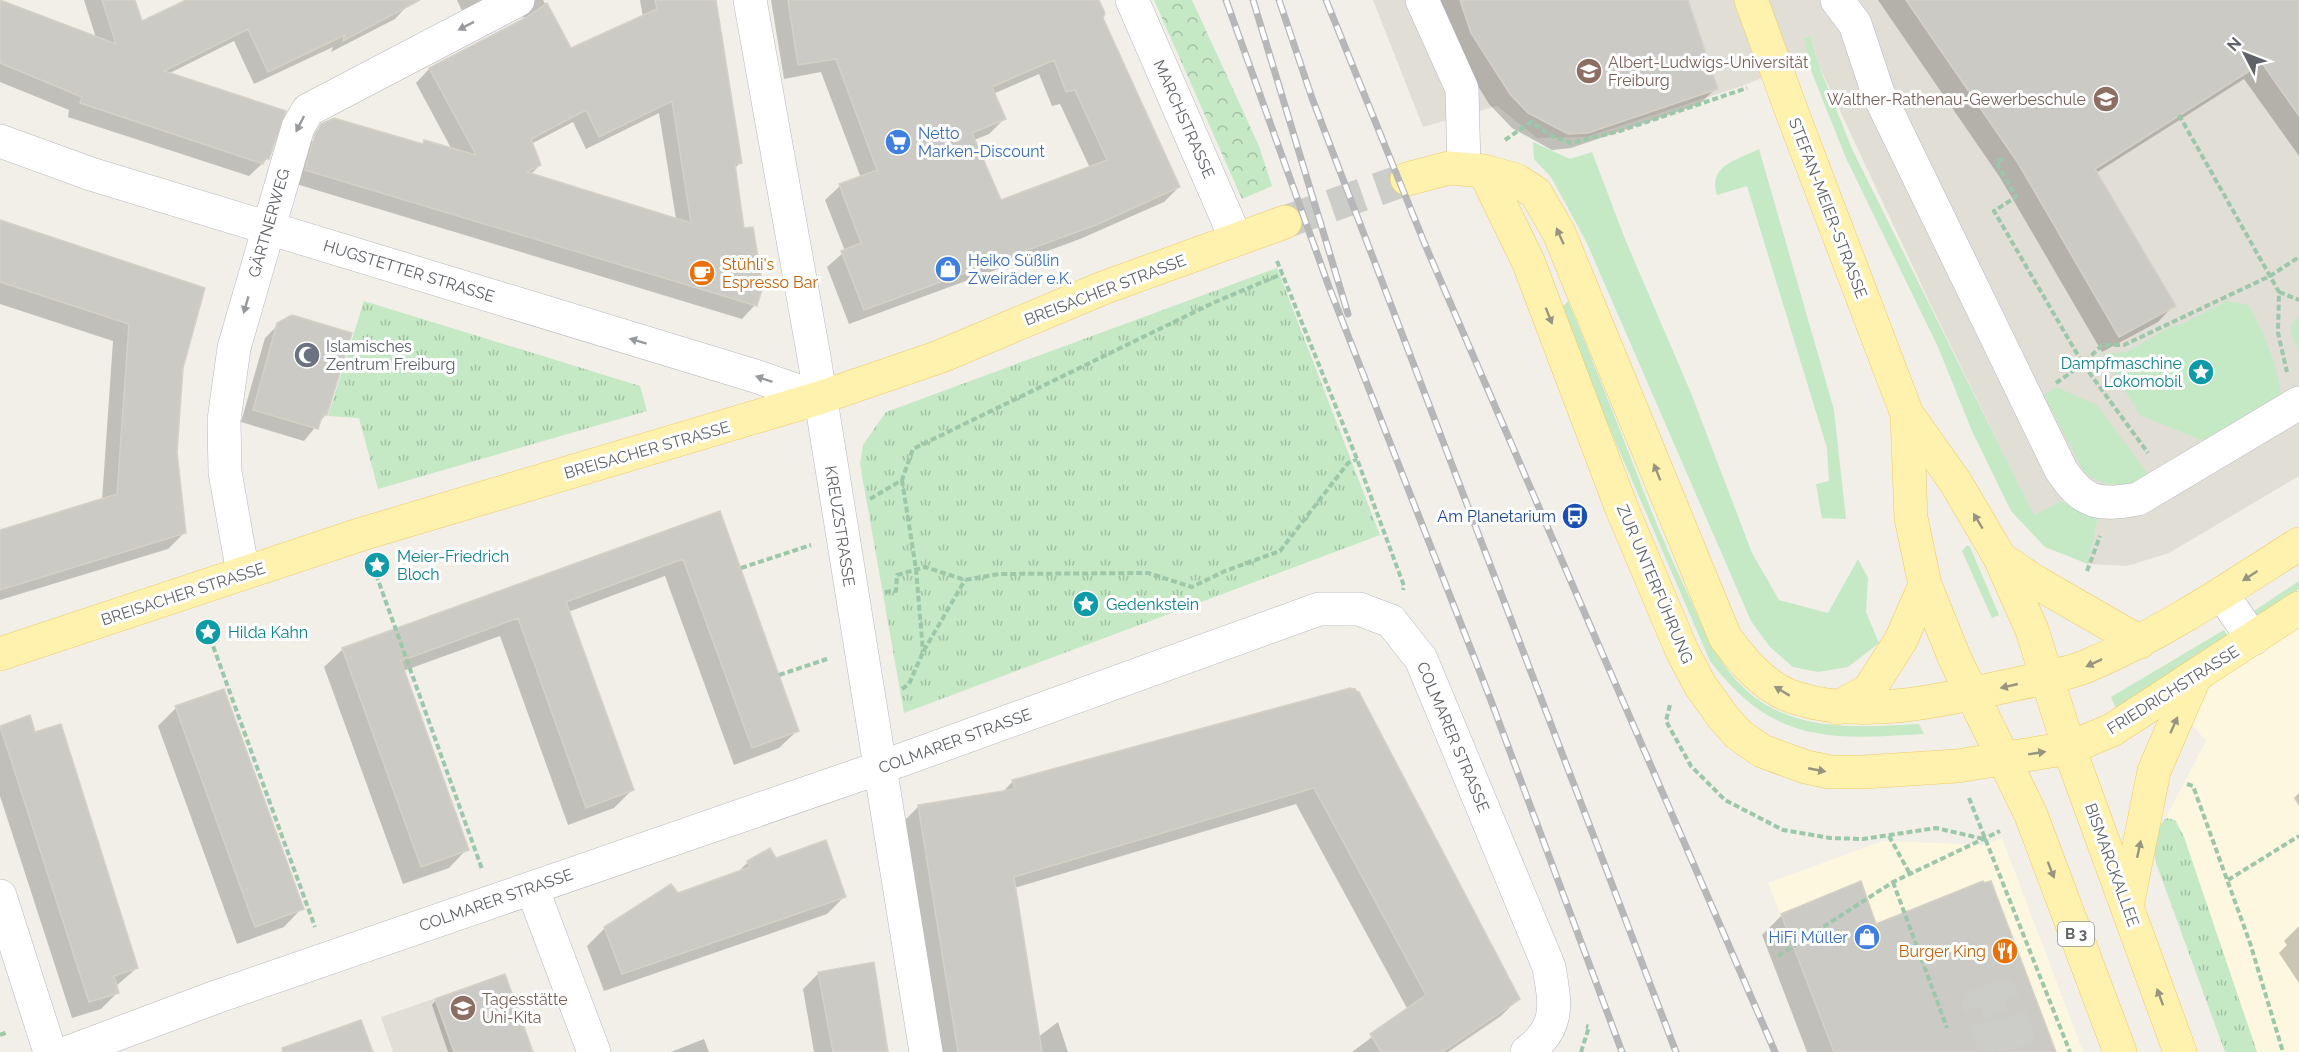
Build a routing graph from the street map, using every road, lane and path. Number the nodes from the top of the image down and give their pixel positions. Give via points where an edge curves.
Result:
1 (518, 0) edge
2 (750, 0) edge
3 (1132, 0) edge
4 (1422, 0) edge
5 (1752, 0) edge
6 (1837, 0) edge
7 (1779, 78) junction
8 (2179, 115) dead end
9 (1532, 122) dead end
10 (0, 141) edge
11 (2003, 159) dead end
12 (1474, 170) junction
13 (1407, 179) tunnel mouth
14 (268, 228) junction
15 (1262, 230) junction
16 (2299, 257) edge
17 (1282, 274) junction
18 (2270, 276) junction
19 (2279, 292) junction
20 (2299, 300) edge
21 (2083, 364) junction
22 (819, 399) junction
23 (2026, 400) junction
24 (2297, 404) edge
25 (1907, 414) junction
26 (1357, 459) junction
27 (902, 480) junction
28 (2168, 482) junction
29 (2110, 504) junction
30 (840, 521) junction
31 (362, 534) junction
32 (2299, 544) edge
33 (2000, 558) junction
34 (741, 568) dead end
35 (916, 569) junction
36 (243, 573) junction
37 (965, 580) junction
38 (1926, 585) junction
39 (193, 590) junction
40 (2222, 594) junction
41 (852, 598) junction
42 (2076, 605) junction
43 (2299, 608) edge
44 (1391, 621) junction
45 (2253, 639) junction
46 (2140, 642) junction
47 (860, 648) junction
48 (923, 652) junction
49 (0, 654) edge
50 (779, 675) dead end
51 (2046, 678) junction
52 (2194, 679) junction
53 (1973, 694) junction
54 (1837, 708) junction
55 (870, 713) junction
56 (2069, 748) junction
57 (2004, 758) junction
58 (879, 768) junction
59 (2154, 771) junction
60 (1889, 836) dead end
61 (2299, 836) edge
62 (1910, 874) junction
63 (2228, 880) junction
64 (1893, 882) junction
65 (532, 888) junction
66 (494, 901) junction
67 (2127, 906) junction
68 (3, 912) edge
69 (1778, 956) dead end
70 (327, 958) junction
71 (1589, 1028) dead end
72 (1947, 1028) dead end
73 (50, 1052) edge
74 (69, 1052) edge
75 (594, 1052) edge
76 (926, 1052) edge
77 (1527, 1052) edge
78 (1581, 1052) edge
79 (2070, 1052) edge
80 (2120, 1052) edge
81 (2180, 1052) edge
82 (2283, 1052) edge

1 -> 14 street, GÄRTNERWEG via 308,110 297,127
2 - 22 street, KREUZSTRASSE
3 - 15 street, MARCHSTRASSE
4 - 12 street via 1462,89
5 - 7 main road, STEFAN-MEIER-STRASSE
6 - 23 street via 1855,24 1878,93
7 - 9 path via 1620,131 1571,143
7 - 25 main road, STEFAN-MEIER-STRASSE
8 - 18 path
10 - 14 street, HUGSTETTER STRASSE via 91,174
11 - 21 path via 1996,162 2016,197 1994,211
12 - 13 main road via 1449,168
54 -> 12 main road via 1794,698 1758,676 1725,637 1549,212 1536,193 1516,180
12 -> 57 main road, ZUR UNTERFÜHRUNG via 1528,261 1622,509 1682,651 1700,685 1738,734 1779,759 1830,772 1924,769
22 -> 14 street, HUGSTETTER STRASSE
14 -> 36 street, GÄRTNERWEG via 234,348 224,420 225,472
15 - 17 path
15 - 22 main road, BREISACHER STRASSE via 1103,288 939,357
16 - 18 path
17 - 26 path
17 - 27 path via 1215,302 913,449
18 - 19 path
18 - 21 path via 2124,345 2102,345
19 - 20 path
19 - 24 path via 2277,333
21 - 23 path
21 - 28 path
22 - 30 street, KREUZSTRASSE
22 - 31 main road, BREISACHER STRASSE
23 - 29 street via 2076,492
24 - 28 street
33 -> 25 main road, STEFAN-MEIER-STRASSE via 1956,483
25 - 38 main road, STEFAN-MEIER-STRASSE via 1911,518
26 - 37 path via 1348,463 1280,551 1192,587 1148,573 999,574
26 - 44 path via 1404,586
27 - 30 path
27 - 35 path
28 - 29 street via 2138,499
29 - 42 path
30 - 34 path
30 - 41 street, KREUZSTRASSE
31 - 36 main road, BREISACHER STRASSE
31 - 66 path
32 -> 40 main road
33 - 42 main road
33 - 51 main road, STEFAN-MEIER-STRASSE via 2032,630
35 - 37 path via 936,568
35 - 41 path via 897,575 896,591
35 - 48 path
36 - 39 main road, BREISACHER STRASSE
37 - 48 path
38 - 53 main road, STEFAN-MEIER-STRASSE
38 - 54 main road via 1901,640 1869,690
39 - 49 main road, BREISACHER STRASSE
39 - 70 path
40 - 45 street
40 - 46 main road
41 - 47 street, KREUZSTRASSE
42 - 46 main road
43 - 45 main road, FRIEDRICHSTRASSE
44 - 58 street, COLMARER STRASSE via 1359,609 1319,609
44 - 77 street, COLMARER STRASSE via 1421,659 1549,967 1556,1008 1547,1031
45 - 52 main road, FRIEDRICHSTRASSE
46 -> 51 main road via 2084,667
47 - 50 path
47 - 55 street, KREUZSTRASSE
48 - 55 path via 909,684
51 -> 53 main road
51 - 56 main road, BISMARCKALLEE
52 - 56 main road, FRIEDRICHSTRASSE via 2112,730
59 -> 52 main road
53 - 54 main road via 1925,702
53 - 57 main road, B 3
55 - 58 street, KREUZSTRASSE
57 -> 56 main road, FRIEDRICHSTRASSE
56 - 67 main road, BISMARCKALLEE
57 -> 80 main road, B 3 via 2031,815
58 - 65 street, COLMARER STRASSE
58 - 76 street, KREUZSTRASSE
59 - 63 path via 2193,786
67 -> 59 main road
60 - 62 path
61 - 63 path
62 - 64 path
62 - 79 path via 1985,839
63 - 82 path
64 - 69 path
64 - 72 path
65 - 66 street, COLMARER STRASSE
65 - 75 street
66 - 70 street, COLMARER STRASSE
81 -> 67 main road, BISMARCKALLEE
68 - 73 street
70 - 74 street, COLMARER STRASSE
71 - 78 path

